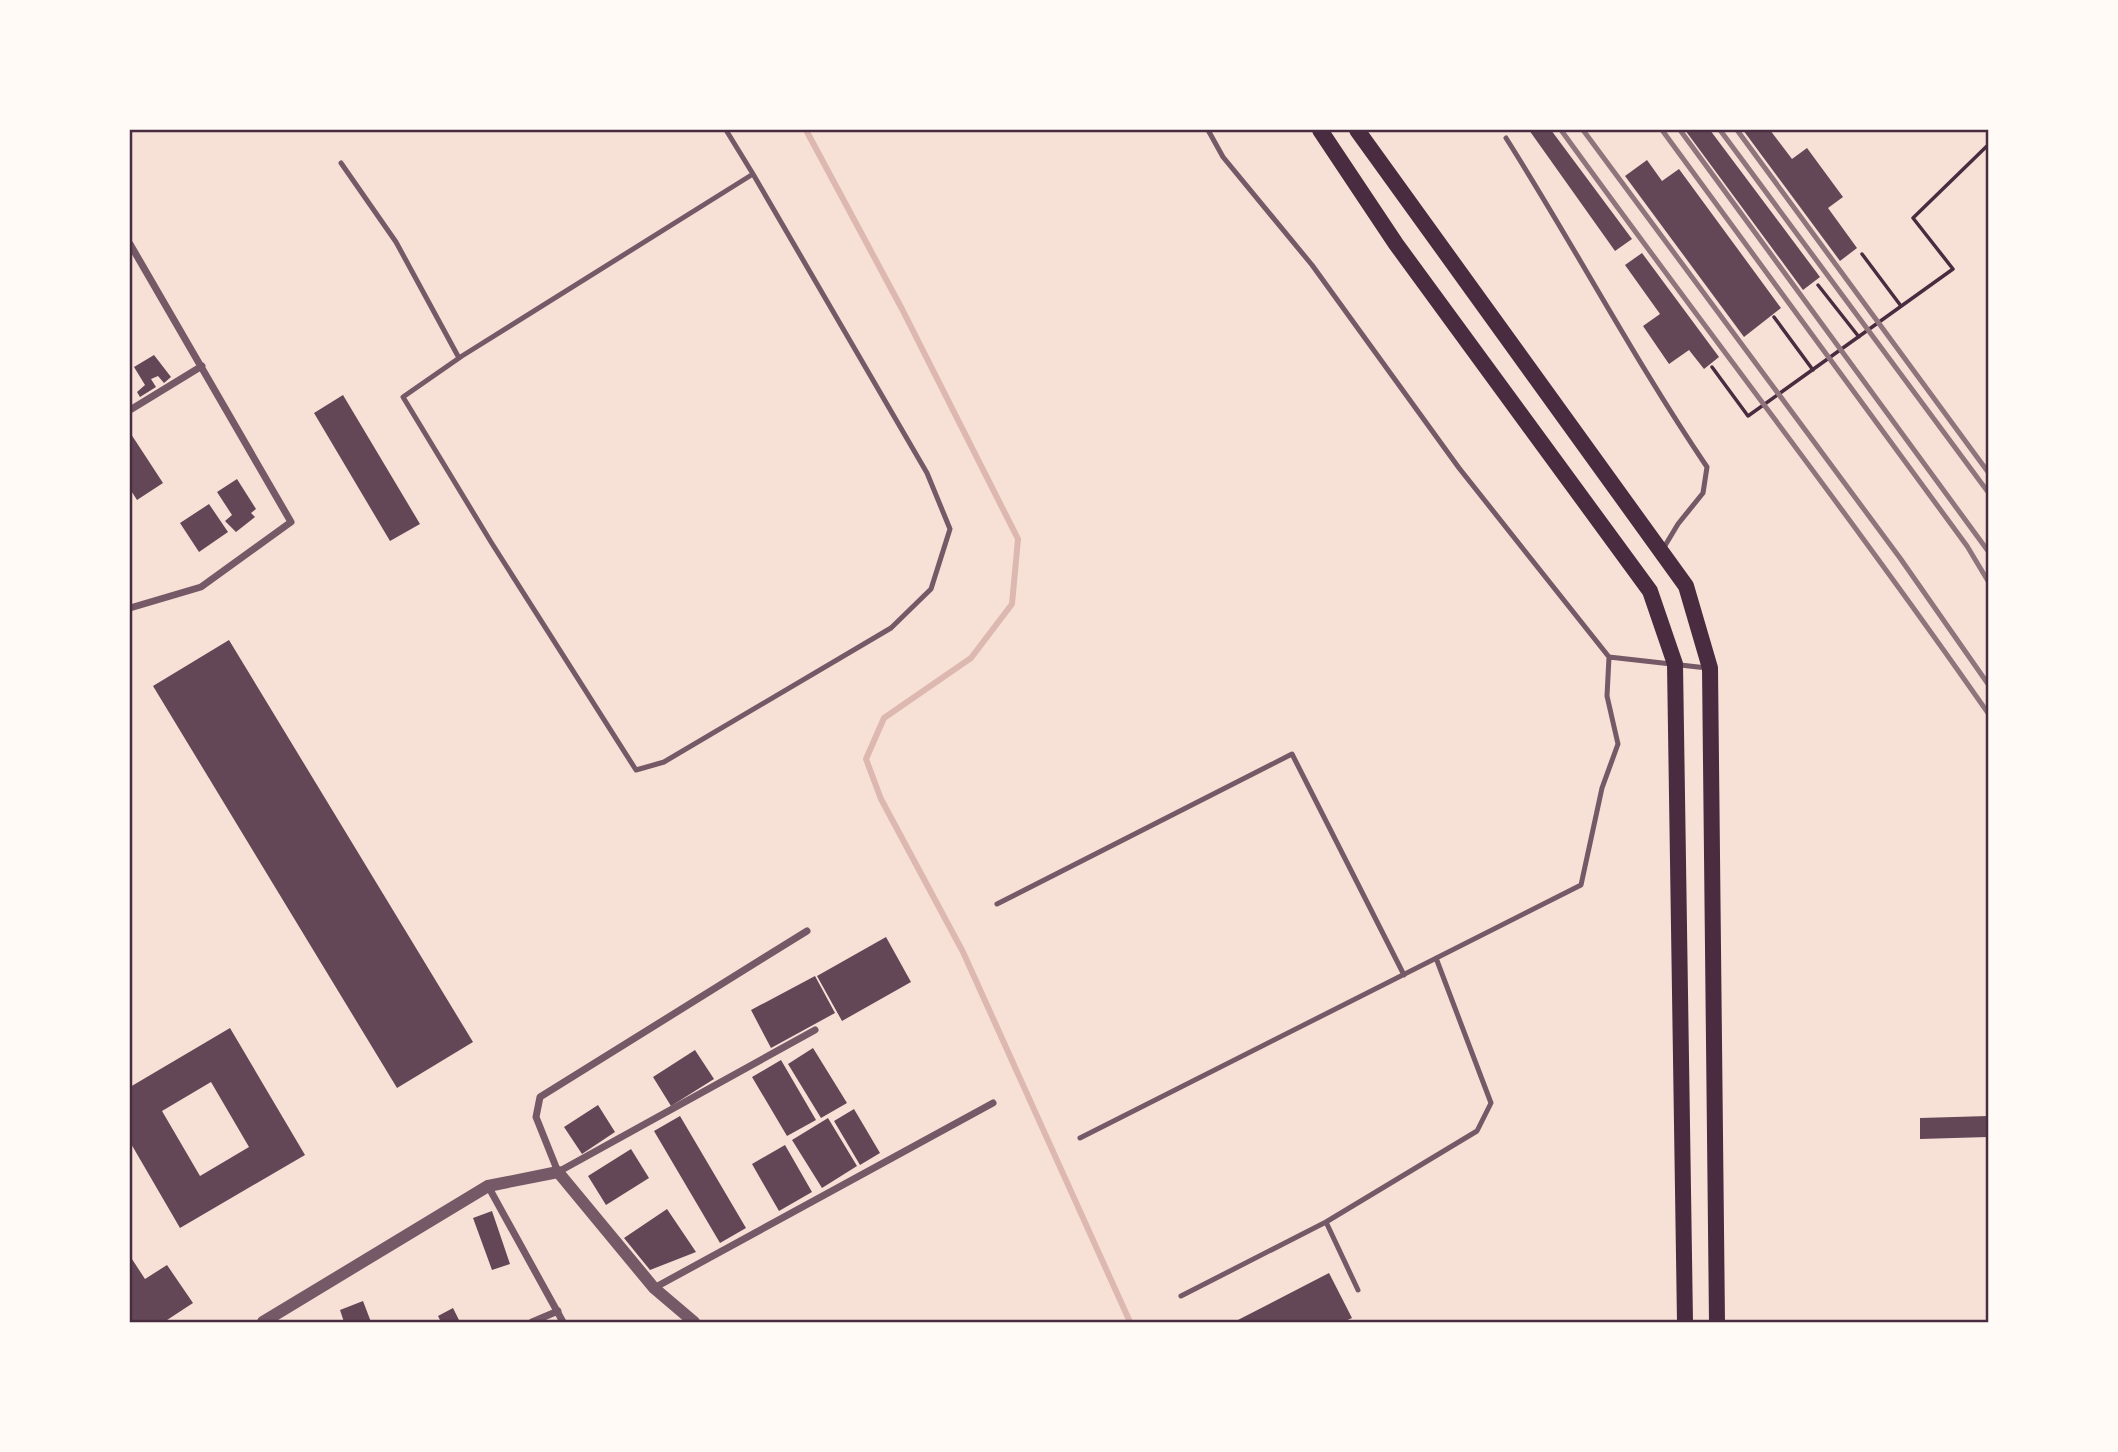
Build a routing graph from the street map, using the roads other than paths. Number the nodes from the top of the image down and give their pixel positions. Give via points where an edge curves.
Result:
1 (726, 130) edge
2 (1208, 130) edge
3 (1320, 130) edge
4 (1357, 130) edge
5 (1506, 138) dead end
6 (341, 163) dead end
7 (753, 174) junction
8 (130, 244) edge
9 (459, 358) junction
10 (202, 366) junction
11 (130, 410) edge
12 (1661, 552) junction
13 (130, 608) edge
14 (1609, 657) junction
15 (1675, 664) junction
16 (1710, 668) junction
17 (997, 904) dead end
18 (807, 931) dead end
19 (1436, 958) junction
20 (1404, 975) junction
21 (815, 1030) dead end
22 (993, 1102) dead end
23 (1080, 1138) dead end
24 (558, 1172) junction
25 (488, 1186) junction
26 (1326, 1222) junction
27 (654, 1288) junction
28 (1358, 1290) dead end
29 (1181, 1296) dead end
30 (558, 1311) junction
31 (263, 1322) edge
32 (533, 1322) edge
33 (563, 1322) edge
34 (694, 1322) edge
35 (1685, 1322) edge
36 (1717, 1322) edge

1 - 7 lane
2 - 14 lane via 1223,157 1312,265 1459,468
3 - 15 main road via 1396,244 1650,591
4 - 12 main road
5 - 12 lane via 1707,467 1703,493
6 - 9 lane via 396,242
7 - 9 lane
7 - 9 lane via 927,472 950,529 930,589 891,628 664,762 636,770 403,397
8 - 10 street
10 - 11 street
10 - 13 street via 291,522 201,587
12 - 16 main road via 1686,586
14 - 15 lane
14 - 19 lane via 1607,696 1618,744 1602,788 1581,885
15 - 16 lane
15 - 35 main road
16 - 36 main road
17 - 20 lane via 1292,754
18 - 24 street via 540,1097 536,1117
19 - 20 lane
19 - 26 lane via 1491,1103 1477,1131
20 - 23 lane
21 - 24 street
22 - 27 street
24 - 25 street
24 - 27 street
25 - 30 street
25 - 31 street
26 - 28 lane
26 - 29 lane
27 - 34 street
30 - 32 street
30 - 33 street

